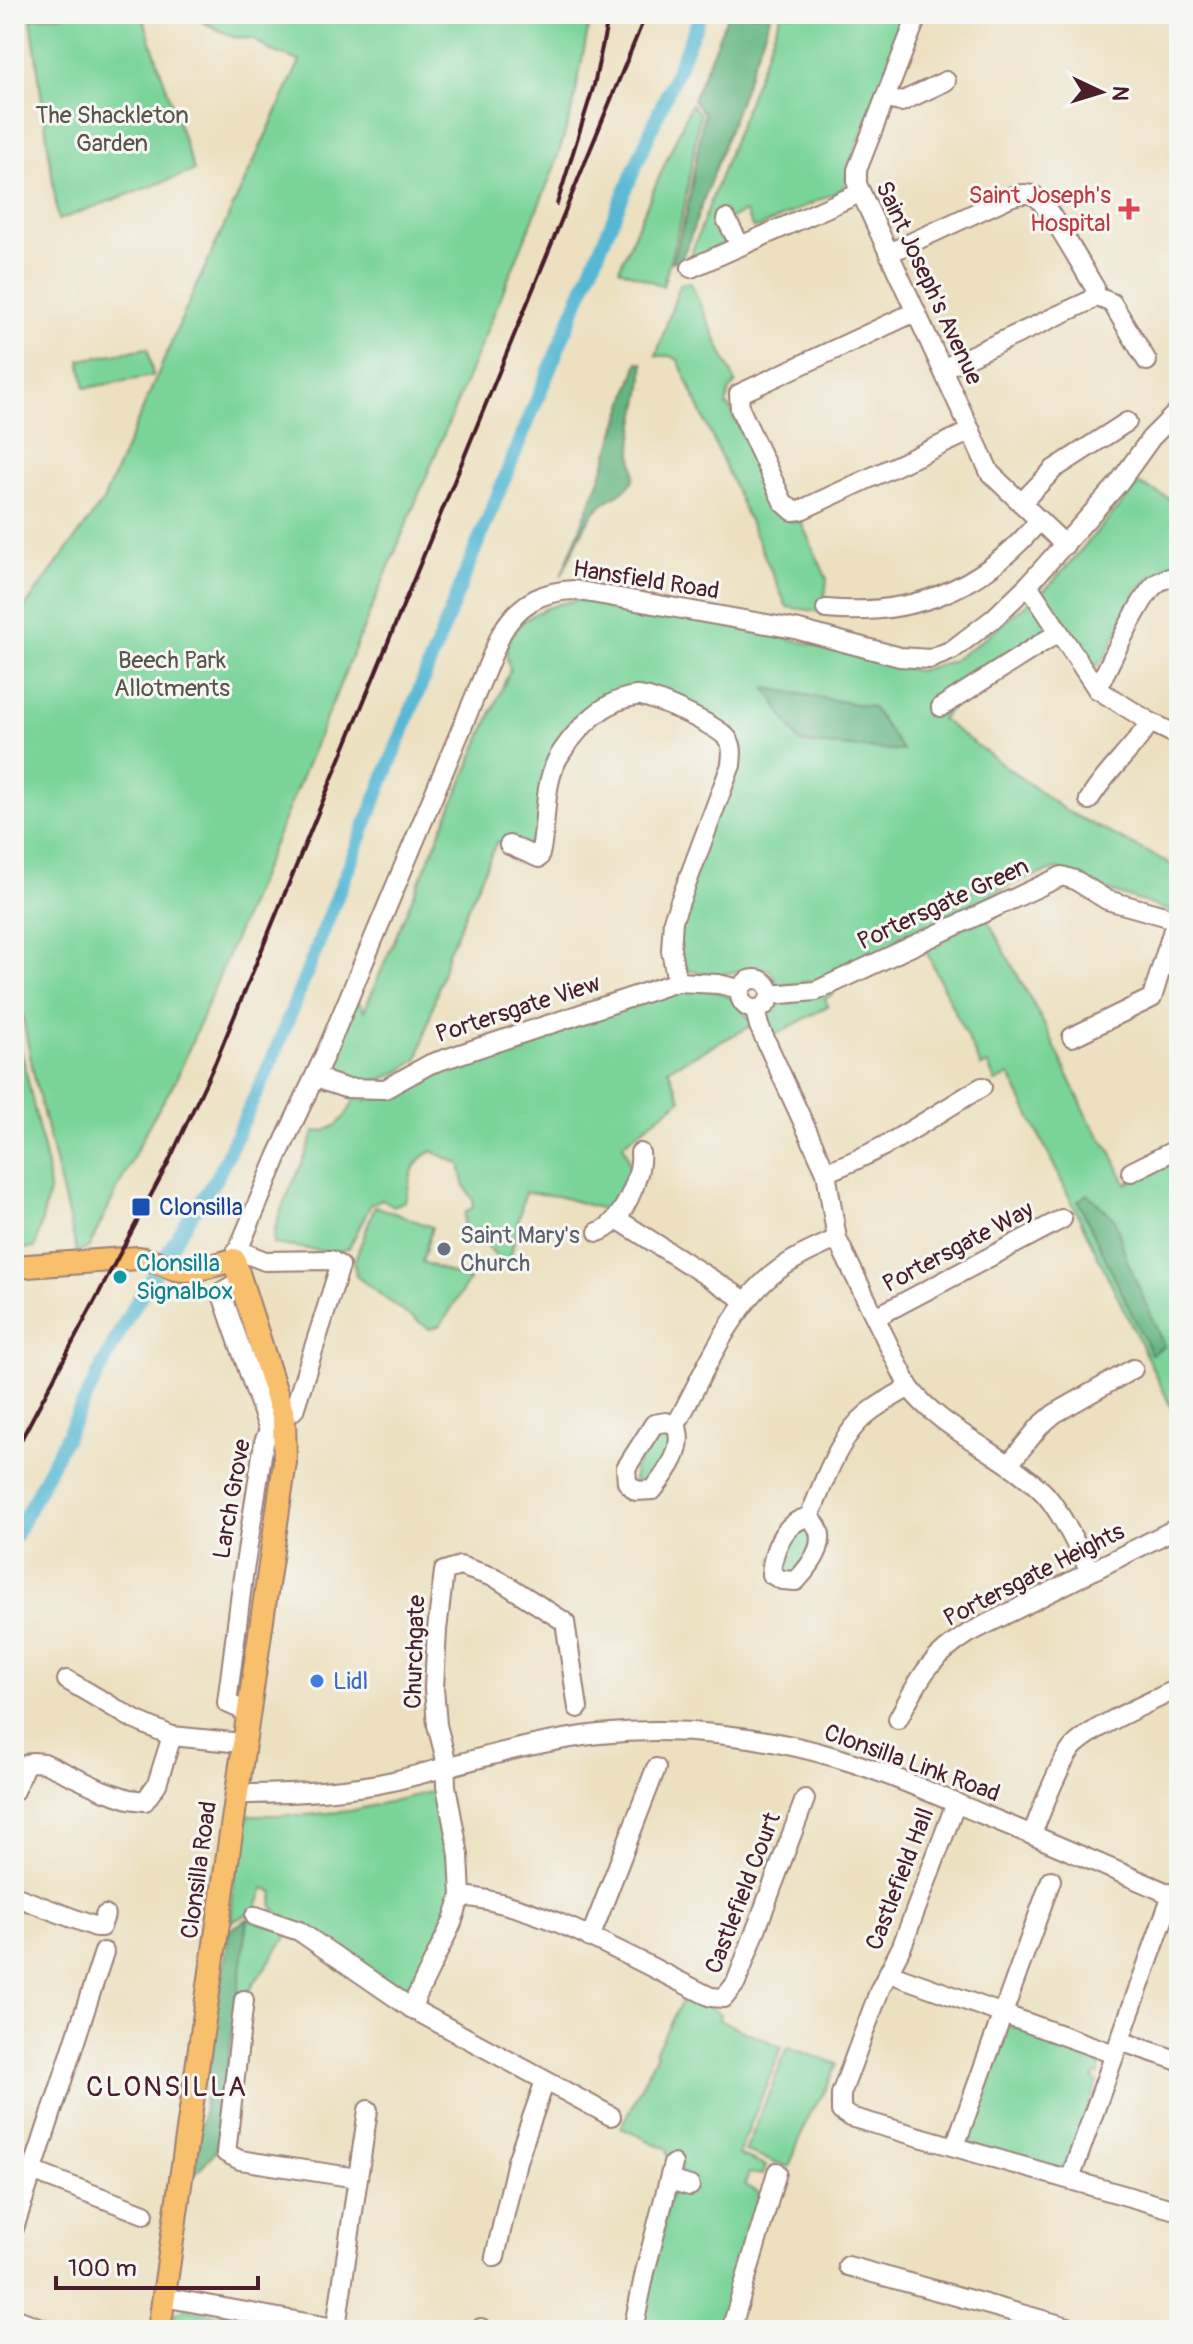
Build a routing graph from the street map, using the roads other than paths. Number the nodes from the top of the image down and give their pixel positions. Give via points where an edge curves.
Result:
1 (918, 14) edge
2 (946, 81) dead end
3 (885, 99) junction
4 (860, 193) junction
5 (726, 219) dead end
6 (740, 245) junction
7 (889, 253) junction
8 (691, 268) dead end
9 (1095, 296) junction
10 (915, 312) junction
11 (1147, 361) dead end
12 (942, 369) junction
13 (1179, 410) edge
14 (971, 431) junction
15 (1119, 431) dead end
16 (1021, 503) junction
17 (1039, 521) junction
18 (1065, 545) junction
19 (1179, 577) edge
20 (1028, 585) junction
21 (826, 609) dead end
22 (873, 611) junction
23 (874, 630) dead end
24 (1059, 632) junction
25 (1097, 689) junction
26 (941, 707) dead end
27 (1150, 722) junction
28 (1179, 736) edge
29 (1089, 800) dead end
30 (509, 845) dead end
31 (1178, 920) edge
32 (677, 982) junction
33 (740, 989) junction
34 (770, 995) junction
35 (755, 1010) junction
36 (1072, 1037) dead end
37 (316, 1074) junction
38 (982, 1087) dead end
39 (1179, 1148) edge
40 (640, 1153) dead end
41 (826, 1172) junction
42 (1131, 1172) dead end
43 (617, 1219) junction
44 (1062, 1219) dead end
45 (598, 1232) dead end
46 (837, 1239) junction
47 (237, 1264) junction
48 (14, 1267) edge
49 (746, 1301) junction
50 (876, 1317) junction
51 (1133, 1369) dead end
52 (909, 1387) junction
53 (676, 1425) dead end
54 (280, 1426) junction
55 (1009, 1464) junction
56 (809, 1517) dead end
57 (1179, 1527) edge
58 (1090, 1571) junction
59 (243, 1577) junction
60 (267, 1579) junction
61 (67, 1680) dead end
62 (1179, 1688) edge
63 (578, 1708) dead end
64 (247, 1712) junction
65 (898, 1719) dead end
66 (172, 1736) junction
67 (242, 1743) junction
68 (445, 1767) junction
69 (656, 1768) dead end
70 (14, 1791) edge
71 (237, 1794) junction
72 (805, 1799) dead end
73 (956, 1803) junction
74 (1032, 1834) junction
75 (1051, 1880) dead end
76 (14, 1896) edge
77 (461, 1896) junction
78 (1176, 1896) edge
79 (105, 1915) dead end
80 (255, 1916) dead end
81 (590, 1938) junction
82 (104, 1952) dead end
83 (889, 1973) junction
84 (244, 2000) dead end
85 (411, 2008) junction
86 (1003, 2014) junction
87 (1117, 2048) junction
88 (1179, 2061) edge
89 (545, 2081) junction
90 (368, 2110) dead end
91 (611, 2116) dead end
92 (955, 2146) junction
93 (32, 2171) junction
94 (777, 2172) dead end
95 (357, 2178) junction
96 (1070, 2179) junction
97 (690, 2186) dead end
98 (1179, 2211) edge
99 (144, 2214) dead end
100 (14, 2228) edge
101 (495, 2257) dead end
102 (848, 2266) dead end
103 (163, 2297) junction
104 (14, 2318) edge
105 (340, 2328) edge
106 (1067, 2329) edge
107 (46, 2330) edge
108 (159, 2330) edge
109 (633, 2330) edge
110 (731, 2330) edge

1 - 3 street, Saint Joseph's Avenue
2 - 3 street via 901,102
3 - 4 street, Saint Joseph's Avenue via 857,170
4 - 6 street
4 - 7 street, Saint Joseph's Avenue
5 - 6 street
6 - 8 street
7 - 9 street via 1022,193 1037,197 1095,288
7 - 10 street, Saint Joseph's Avenue
9 - 11 street via 1112,303
9 - 12 street
10 - 12 street, Saint Joseph's Avenue
10 - 14 street via 739,394 740,409 783,502 793,511 801,510
12 - 14 street, Saint Joseph's Avenue
13 - 18 street, Hansfield Road
14 - 16 street, Saint Joseph's Avenue via 990,473
15 - 16 street via 1054,469
16 - 17 street, Saint Joseph's Avenue
17 - 18 street, Saint Joseph's Avenue
17 - 22 street via 975,580 937,598
18 - 20 street, Hansfield Road
19 - 25 street via 1154,585
20 - 24 street
20 - 37 street, Hansfield Road via 952,650 930,659 574,590 553,590 526,604 501,634
21 - 22 street
22 - 23 street
24 - 25 street
24 - 26 street
25 - 27 street
27 - 28 street
27 - 29 street
30 - 32 street via 539,858 547,791 560,754 590,718 617,702 638,695 687,713 725,735 732,747 731,765 673,920
31 - 34 street, Portersgate Green via 1107,900 1062,876 816,991
31 - 36 street via 1152,998
32 - 33 street, Portersgate View
32 - 37 street, Portersgate View via 430,1064 385,1089 345,1088
33 - 34 street via 756,978
33 - 35 street via 742,1002
34 - 35 street via 764,1007
35 - 41 street
37 - 47 street, Hansfield Road
38 - 41 street via 874,1151
39 - 42 street
40 - 43 street via 641,1170
41 - 46 street
43 - 45 street
43 - 49 street
44 - 50 street, Portersgate Way
46 - 49 street via 803,1253
46 - 50 street
47 - 48 main road via 186,1270 151,1259
47 - 54 main road, Clonsilla Road via 250,1344
47 - 54 street, Clonsilla Road via 331,1260 340,1266 294,1410
49 - 53 street
50 - 52 street
51 - 55 street via 1054,1414
52 - 55 street via 920,1402
52 - 56 street via 857,1423 837,1453
54 - 59 street, Larch Grove via 264,1442
54 - 60 main road, Clonsilla Road via 285,1462
55 - 58 street via 1045,1494
57 - 58 street, Portersgate Heights
58 - 65 street, Portersgate Heights via 947,1647 920,1676
59 - 60 street, Larch Grove
59 - 64 street, Larch Grove via 227,1703
60 - 64 main road, Clonsilla Road
61 - 66 street
62 - 74 street via 1075,1745
63 - 68 street, Churchgate via 565,1622 496,1578 472,1568 444,1571 434,1670
64 - 67 main road, Clonsilla Road
66 - 67 street
66 - 70 street via 157,1784 145,1801 115,1795 32,1762 25,1765
67 - 71 main road, Clonsilla Road
68 - 71 street, Clonsilla Link Road via 353,1788
68 - 73 street, Clonsilla Link Road via 554,1740 684,1732 802,1748
68 - 77 street
69 - 81 street
71 - 103 main road, Clonsilla Road
72 - 81 street, Castlefield Court via 736,1983 724,1998 711,1997
73 - 74 street, Clonsilla Link Road
73 - 83 street, Castlefield Hall
74 - 78 street, Clonsilla Link Road
75 - 86 street
76 - 79 street via 96,1927
77 - 81 street, Castlefield Court via 513,1905
77 - 85 street
78 - 87 street
80 - 85 street via 299,1931
82 - 93 street
83 - 86 street, Castlefield Hall
83 - 92 street, Castlefield Hall via 841,2094 841,2111
84 - 95 street via 226,2153 240,2160
85 - 89 street
86 - 87 street, Castlefield Hall
86 - 92 street
87 - 88 street, Castlefield Hall
87 - 96 street
89 - 91 street
89 - 101 street via 517,2161
90 - 95 street
92 - 96 street, Castlefield Hall
93 - 99 street
93 - 100 street
94 - 110 street
95 - 105 street
96 - 98 street, Castlefield Hall
97 - 109 street via 671,2172
102 - 106 street
103 - 105 street
103 - 108 main road, Clonsilla Road
104 - 107 street

